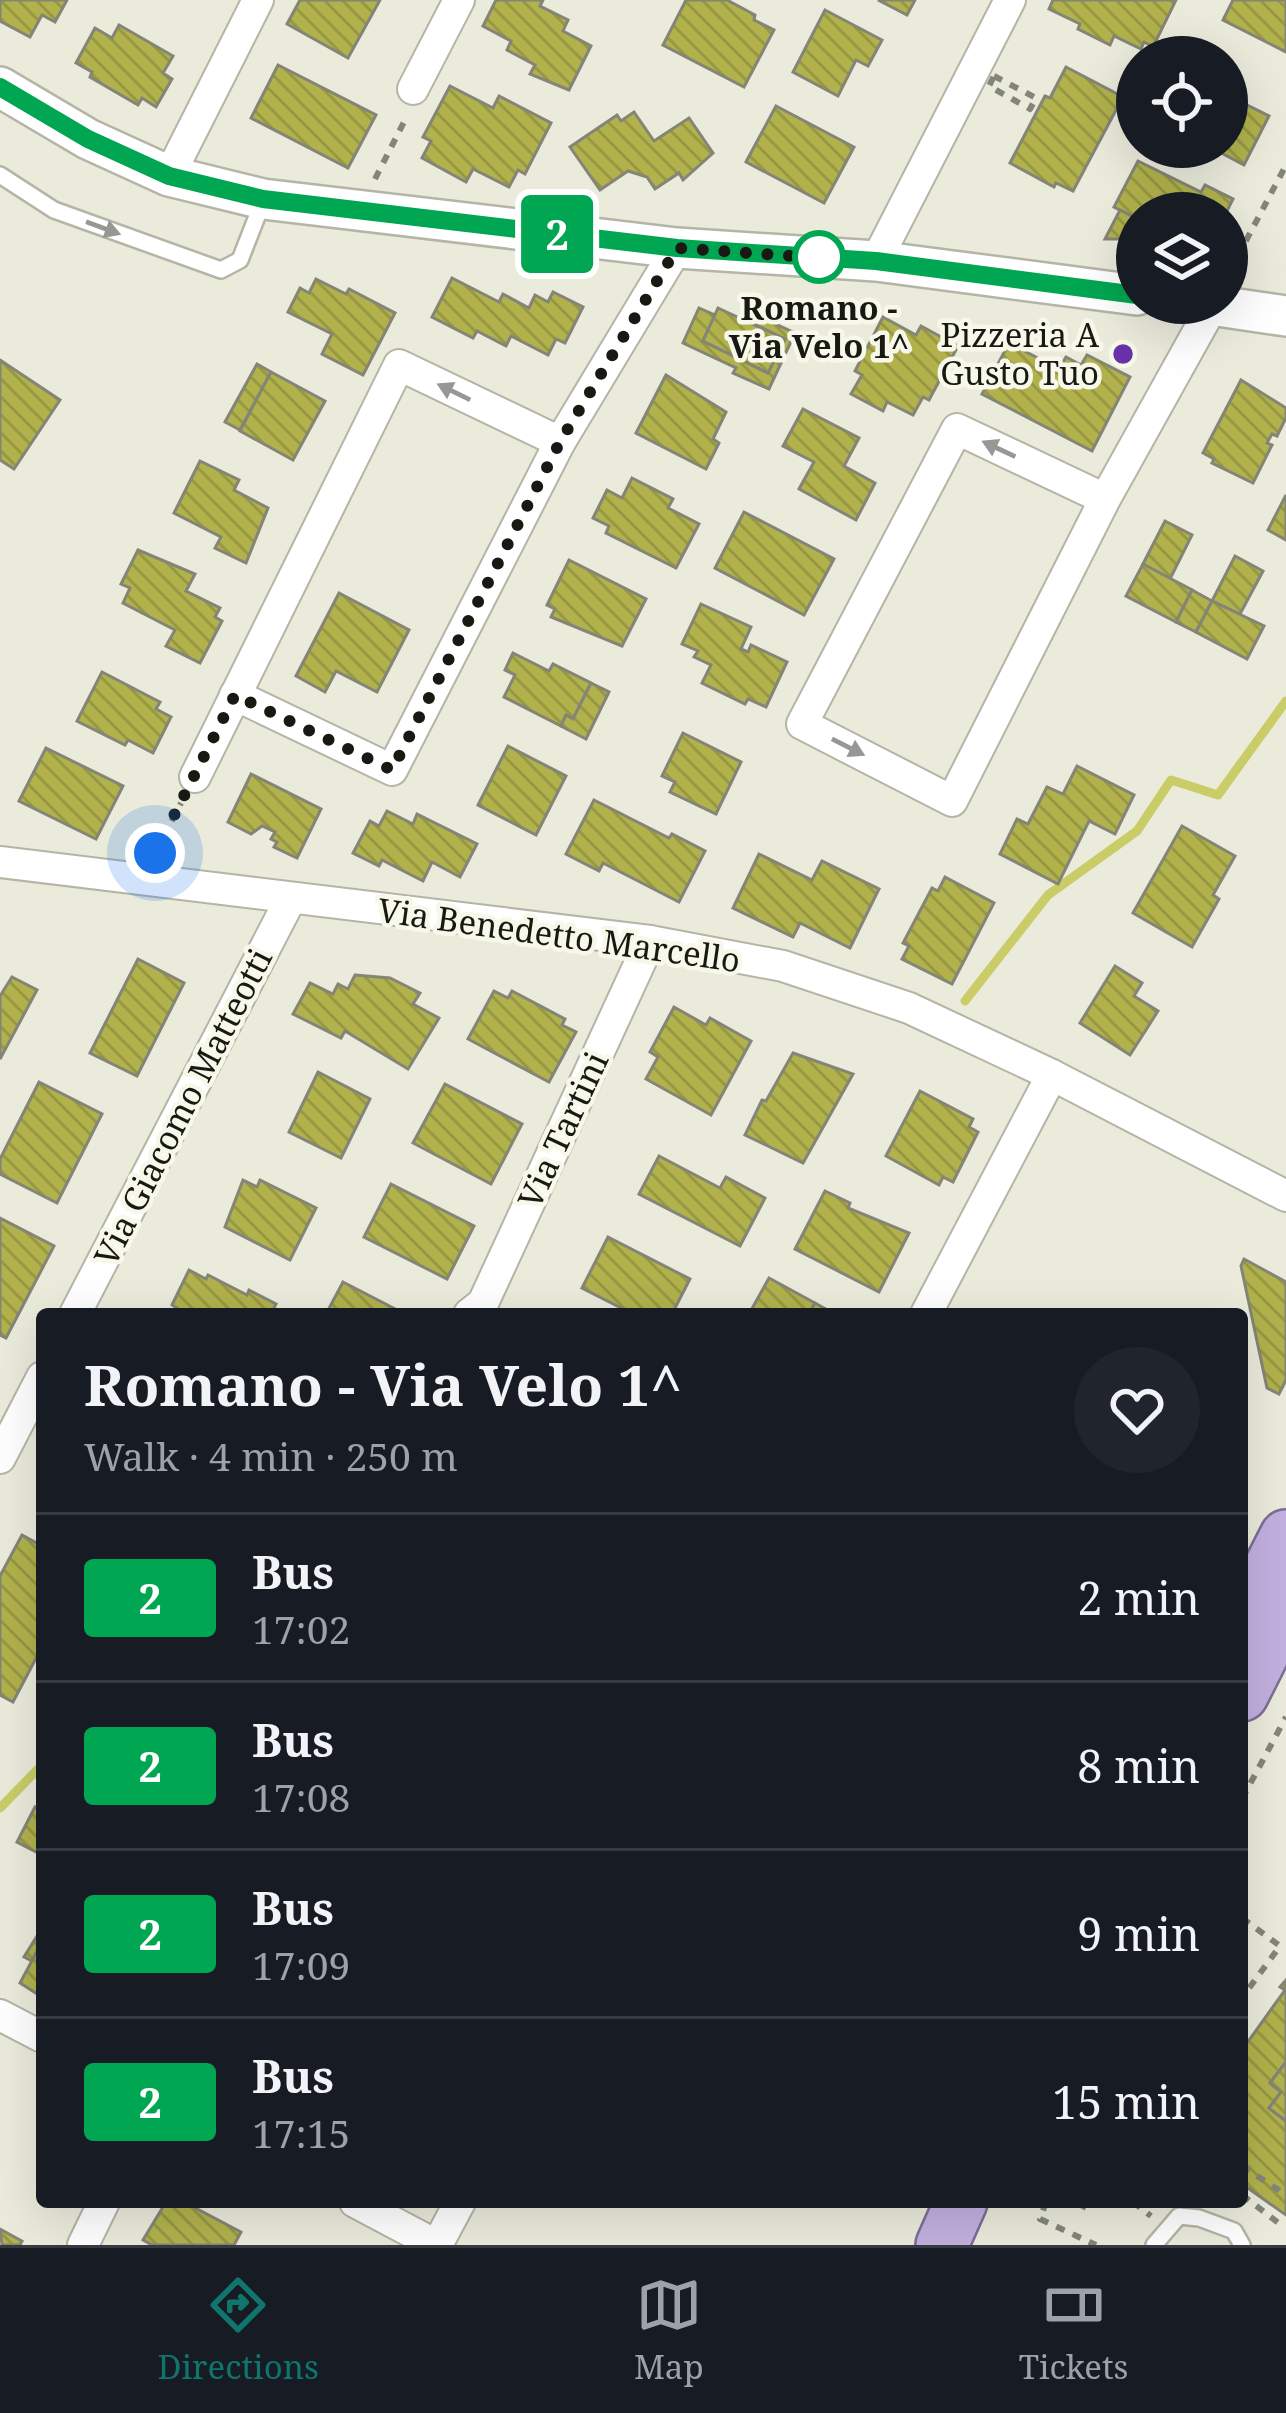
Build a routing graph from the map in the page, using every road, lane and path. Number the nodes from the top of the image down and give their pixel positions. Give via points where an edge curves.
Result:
1 (258, 0) edge
2 (459, 0) edge
3 (1010, 0) edge
4 (0, 87) edge
5 (413, 89) joint
6 (1036, 98) joint
7 (1286, 165) edge
8 (0, 175) edge
9 (169, 176) junction
10 (263, 199) junction
11 (359, 210) junction
12 (1248, 232) edge
13 (677, 248) junction
14 (876, 261) junction
15 (1116, 292) edge
16 (1248, 305) edge
17 (1286, 316) edge
18 (1197, 324) edge
19 (560, 442) junction
20 (1105, 499) junction
21 (235, 695) junction
22 (195, 777) joint
23 (155, 853) dead end
24 (0, 862) edge
25 (290, 900) junction
26 (650, 940) junction
27 (1052, 1075) junction
28 (1286, 1196) edge
29 (78, 1308) edge
30 (477, 1308) edge
31 (929, 1308) edge
32 (36, 1389) edge
33 (0, 1458) edge
34 (1286, 1536) edge
35 (1286, 1607) edge
36 (1248, 1610) edge
37 (1248, 1683) edge
38 (1286, 1717) edge
39 (1248, 1788) edge
40 (1248, 1922) edge
41 (1283, 1942) edge
42 (1248, 1989) edge
43 (0, 2015) edge
44 (36, 2034) edge
45 (1248, 2170) edge
46 (1286, 2195) edge
47 (1248, 2200) edge
48 (101, 2208) edge
49 (366, 2208) edge
50 (457, 2208) edge
51 (958, 2208) edge
52 (992, 2208) edge
53 (1044, 2208) edge
54 (1141, 2208) edge
55 (1151, 2216) dead end
56 (1281, 2225) dead end
57 (83, 2245) edge
58 (437, 2245) edge
59 (942, 2245) edge
60 (977, 2245) edge
61 (1096, 2245) edge
62 (1154, 2245) edge
63 (1242, 2245) edge

1 - 9 street
2 - 5 street
3 - 14 street
4 - 9 street
5 - 11 path
6 - 6 path via 1030,109 989,86 994,76
7 - 12 path
8 -> 10 lane via 54,210 221,270 240,260
9 - 10 street
10 - 11 street
11 - 13 street
13 - 14 street
13 - 19 street
14 - 15 street
16 - 17 street
18 - 20 street
19 - 21 street via 392,770
19 -> 21 street via 399,365
20 -> 20 street via 957,429 802,724 952,801
21 - 22 street
22 - 23 path
24 - 25 street, Via Benedetto Marcello
25 - 26 street, Via Benedetto Marcello
25 - 29 street, Via Giacomo Matteotti
26 - 27 street, Via Benedetto Marcello via 783,967 909,1008
26 - 30 street, Via Tartini
27 - 28 street, Via Benedetto Marcello
27 - 31 street
32 - 33 street
34 - 36 highway
35 - 37 highway
38 - 39 path
40 - 41 path
41 - 42 path
43 - 44 street
45 - 46 path
47 - 56 path
48 - 57 street
49 - 58 street
50 - 58 street
51 - 59 highway
52 - 60 highway
53 - 61 path via 1040,2218
54 - 55 path
62 - 63 lane via 1179,2216 1234,2231

